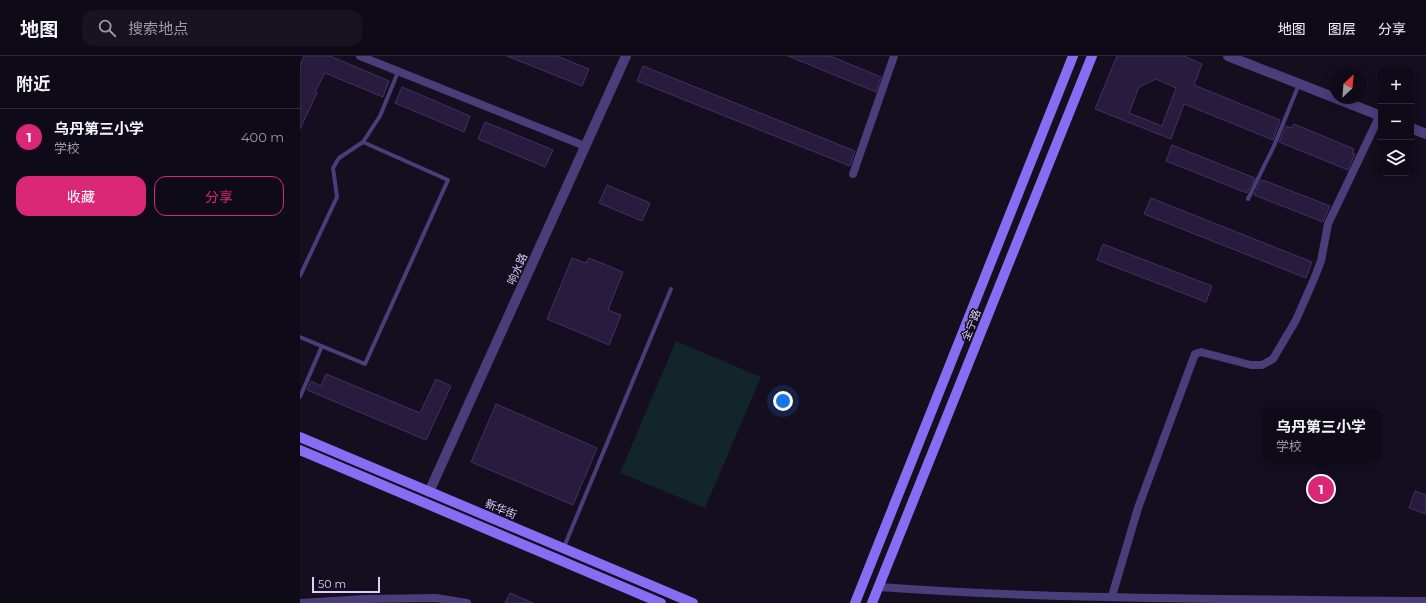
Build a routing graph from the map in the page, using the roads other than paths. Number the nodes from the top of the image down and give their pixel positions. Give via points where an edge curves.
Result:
1 (360, 56) edge
2 (894, 56) edge
3 (1073, 56) edge
4 (1092, 56) edge
5 (1228, 56) edge
6 (624, 57) edge
7 (398, 71) junction
8 (1299, 84) junction
9 (1378, 115) edge
10 (1378, 120) edge
11 (1414, 129) edge
12 (1426, 134) edge
13 (363, 142) junction
14 (585, 146) junction
15 (853, 174) dead end
16 (1248, 199) dead end
17 (300, 276) edge
18 (671, 289) dead end
19 (300, 337) edge
20 (322, 346) junction
21 (300, 397) edge
22 (300, 437) edge
23 (300, 450) edge
24 (430, 492) junction
25 (563, 548) junction
26 (1112, 596) junction
27 (875, 597) edge
28 (1426, 601) edge
29 (334, 602) edge
30 (655, 602) edge
31 (300, 603) edge
32 (467, 603) edge
33 (693, 603) edge
34 (854, 603) edge

1 - 7 street
2 - 15 street
3 - 34 main road, 全宁路
4 - 27 main road, 全宁路
5 - 8 street
6 - 14 street, 响水路
7 - 13 lane via 380,116
7 - 14 street
8 - 9 street
8 - 16 lane via 1274,146
10 - 26 street via 1328,224 1321,260 1296,320 1273,358 1262,365 1251,365 1200,352 1195,354 1138,508
11 - 12 street
13 - 17 lane via 339,158 332,168 337,197
13 - 20 lane via 448,180 365,364
14 - 24 street, 响水路
18 - 25 lane
19 - 20 lane
20 - 21 lane
22 - 24 main road, 新华街
23 - 30 main road
24 - 25 main road, 新华街
25 - 33 main road, 新华街
26 - 27 street via 982,594
26 - 28 street
29 - 31 street
29 - 32 street via 436,598

